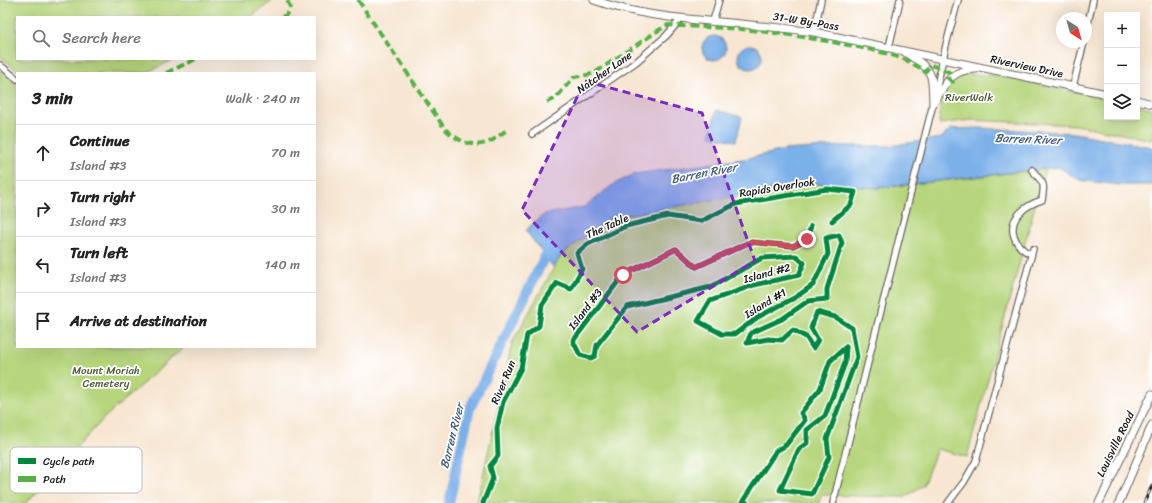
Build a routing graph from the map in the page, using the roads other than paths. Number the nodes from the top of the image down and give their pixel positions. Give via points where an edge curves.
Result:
1 (594, 0) edge
2 (719, 0) edge
3 (821, 0) edge
4 (900, 0) edge
5 (958, 0) edge
6 (1093, 0) edge
7 (1090, 12) edge
8 (681, 19) junction
9 (713, 22) junction
10 (814, 32) junction
11 (889, 47) junction
12 (1082, 48) edge
13 (902, 50) junction
14 (943, 59) junction
15 (0, 64) edge
16 (990, 69) junction
17 (16, 78) edge
18 (1073, 86) junction
19 (1104, 93) edge
20 (1140, 101) edge
21 (1152, 104) edge
22 (932, 107) junction
23 (532, 134) dead end
24 (1032, 170) dead end
25 (1152, 394) edge
26 (1152, 425) edge
27 (834, 503) edge
28 (948, 503) edge
29 (1099, 503) edge
30 (1119, 503) edge

1 - 8 main road, 31-W By-Pass via 649,15
2 - 9 street
3 - 10 street
4 - 11 street
5 - 14 street
6 - 7 street
8 - 9 main road, 31-W By-Pass
8 - 23 street, Natcher Lane via 636,62
9 - 10 main road, 31-W By-Pass
10 - 11 main road, 31-W By-Pass
11 - 13 main road, 31-W By-Pass
12 - 18 street
13 - 14 main road, 31-W By-Pass
13 - 22 main road via 928,69 933,80
14 - 16 main road, Riverview Drive
14 - 22 street
15 - 17 street
16 - 18 main road, Riverview Drive
16 - 22 main road via 961,70 948,80
18 - 19 main road, Riverview Drive
20 - 21 main road
22 - 27 street
24 - 28 street via 1044,187 1042,200 1031,204 1020,214 1014,221 1012,231 1016,243 1026,252 1032,252 976,461
25 - 29 main road, Louisville Road
26 - 30 main road

